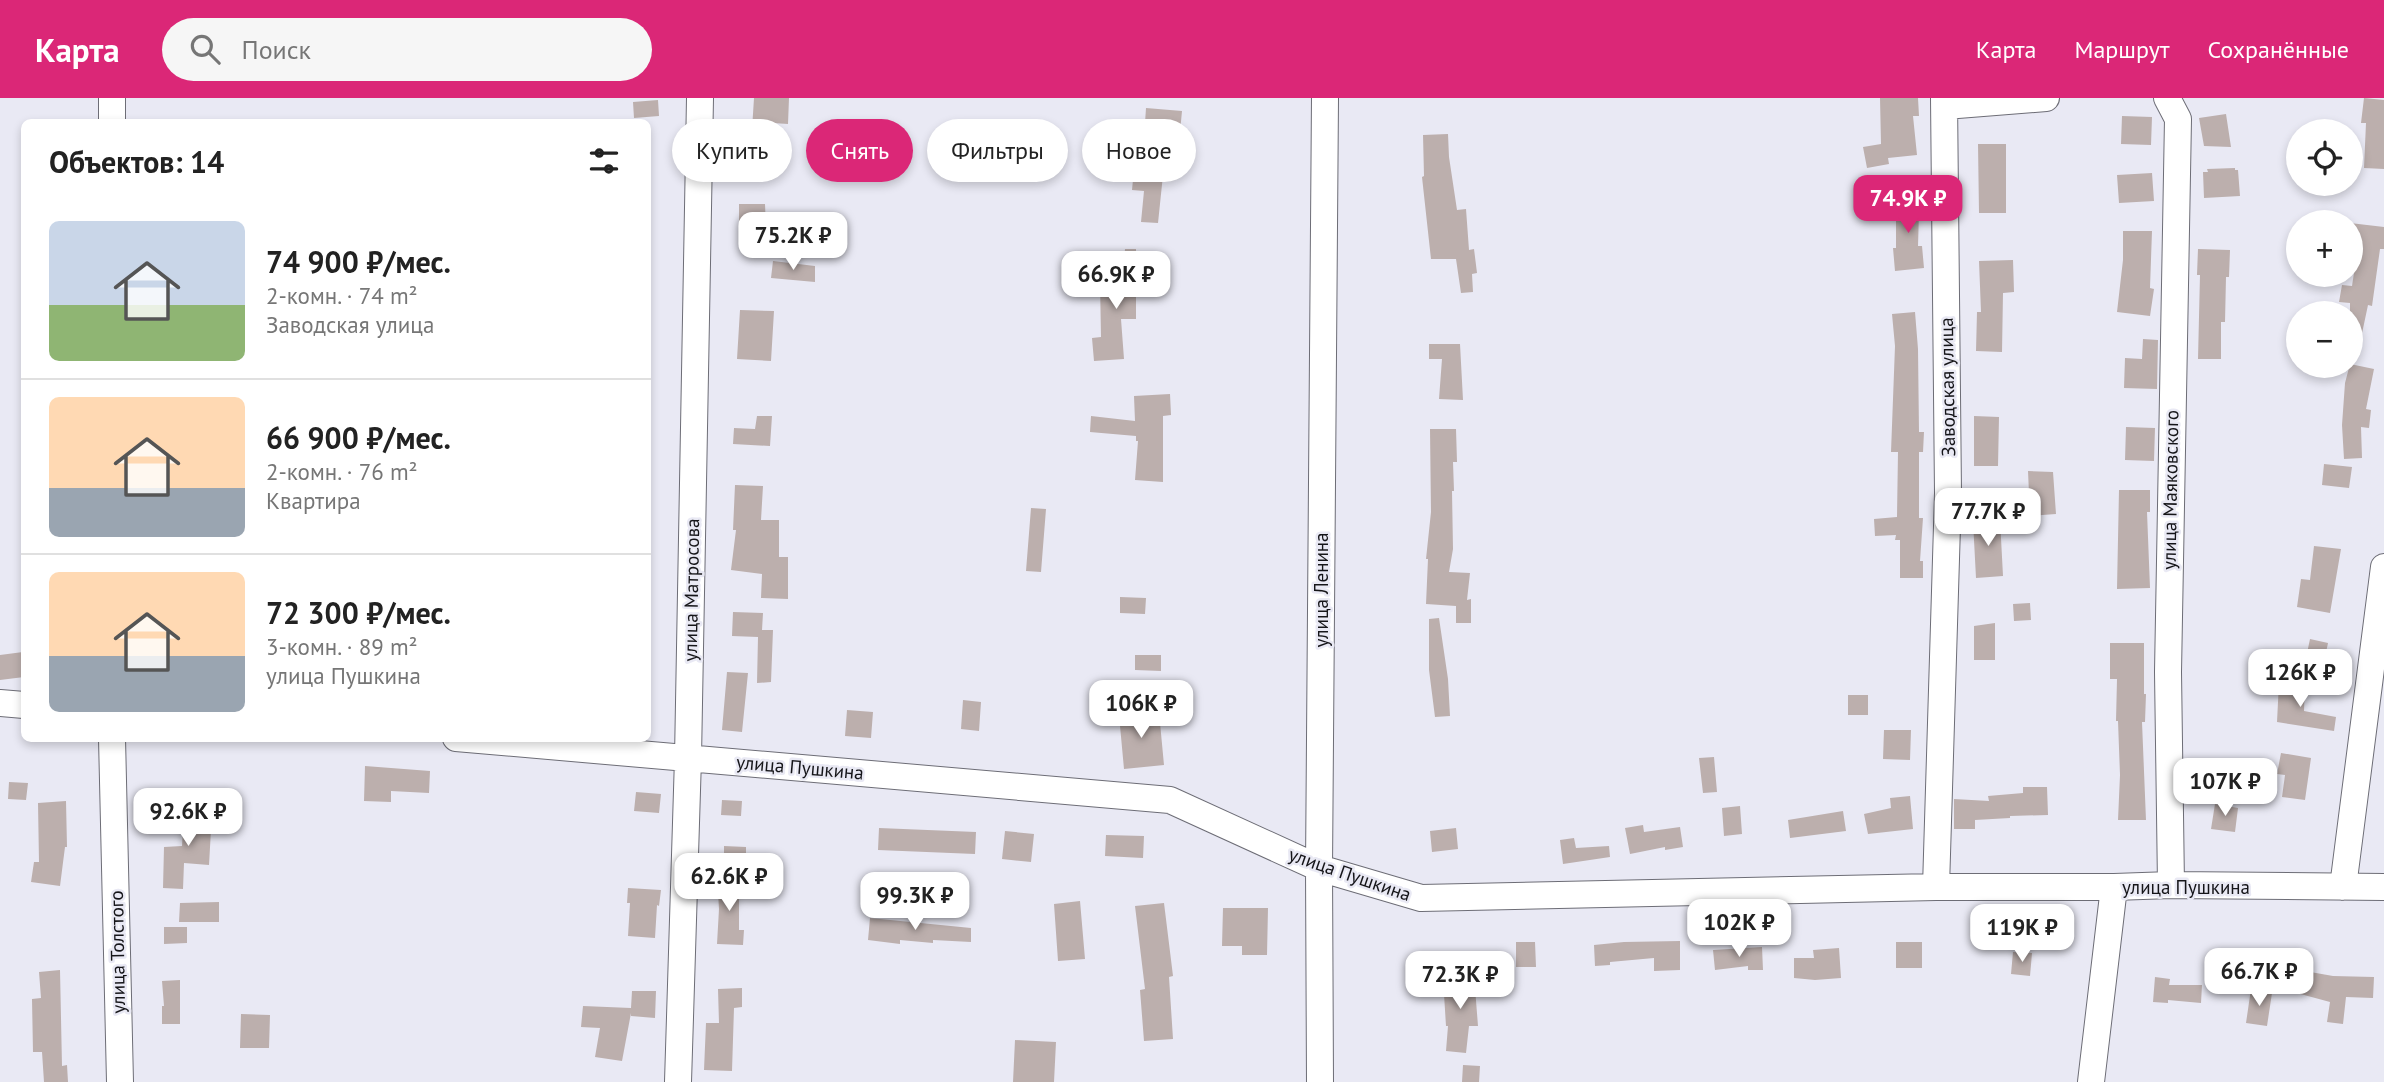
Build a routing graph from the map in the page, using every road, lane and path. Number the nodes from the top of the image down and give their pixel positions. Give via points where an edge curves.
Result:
1 (112, 98) edge
2 (700, 98) edge
3 (1325, 98) edge
4 (2046, 98) edge
5 (2167, 98) edge
6 (1944, 102) edge
7 (112, 119) edge
8 (2384, 566) edge
9 (0, 703) edge
10 (21, 705) edge
11 (112, 742) edge
12 (502, 742) edge
13 (688, 758) junction
14 (1319, 868) junction
15 (2171, 885) junction
16 (1937, 887) junction
17 (2114, 887) junction
18 (2343, 887) junction
19 (2384, 887) edge
20 (120, 1082) edge
21 (678, 1082) edge
22 (1320, 1082) edge
23 (2091, 1082) edge

1 - 7 street
2 - 13 street, улица Матросова
3 - 14 street, улица Ленина
4 - 6 street
5 - 15 street, улица Маяковского via 2178,120 2168,672
6 - 16 street, Заводская улица via 1948,493
8 - 18 street
9 - 10 street
11 - 20 street, улица Толстого
12 - 13 street, улица Пушкина
13 - 14 street, улица Пушкина via 1170,800
13 - 21 street, улица Матросова
14 - 16 street, улица Пушкина via 1421,898
14 - 22 street, улица Ленина
15 - 17 street, улица Пушкина
15 - 18 street, улица Пушкина
16 - 17 street, улица Пушкина
17 - 23 street
18 - 19 street, улица Пушкина

